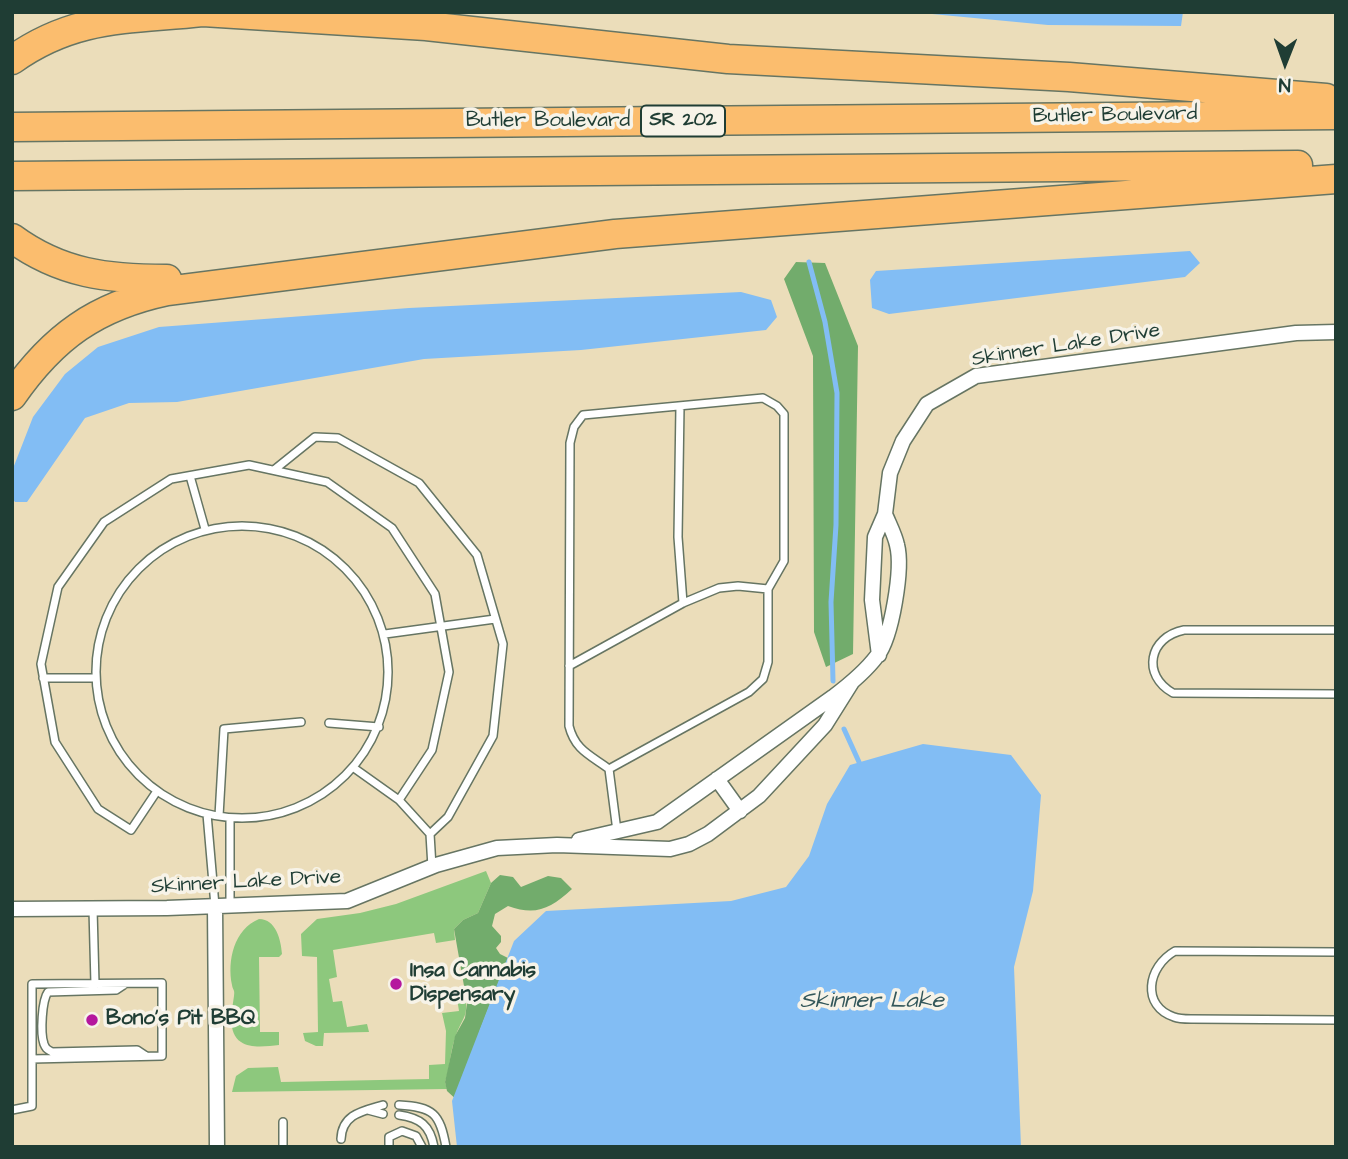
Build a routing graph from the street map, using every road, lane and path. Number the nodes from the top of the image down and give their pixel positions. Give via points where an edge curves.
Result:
1 (202, 12) edge
2 (12, 60) edge
3 (1336, 99) edge
4 (1336, 114) edge
5 (21, 127) edge
6 (1336, 164) edge
7 (22, 175) edge
8 (1336, 178) edge
9 (12, 238) edge
10 (257, 278) junction
11 (1336, 332) edge
12 (12, 396) edge
13 (680, 406) junction
14 (274, 470) junction
15 (190, 476) junction
16 (885, 514) junction
17 (205, 529) junction
18 (768, 589) junction
19 (683, 603) junction
20 (495, 619) junction
21 (441, 627) junction
22 (1336, 630) edge
23 (385, 634) junction
24 (879, 655) junction
25 (569, 666) junction
26 (43, 678) junction
27 (95, 678) junction
28 (852, 682) junction
29 (1336, 694) edge
30 (301, 722) dead end
31 (329, 723) dead end
32 (379, 727) junction
33 (354, 768) junction
34 (609, 769) junction
35 (717, 779) junction
36 (157, 791) junction
37 (400, 800) junction
38 (740, 811) junction
39 (207, 814) junction
40 (219, 816) junction
41 (230, 818) junction
42 (617, 831) junction
43 (430, 834) junction
44 (557, 845) junction
45 (432, 867) junction
46 (222, 906) junction
47 (12, 909) edge
48 (93, 909) junction
49 (1336, 952) edge
50 (126, 983) junction
51 (95, 984) junction
52 (1336, 1020) edge
53 (146, 1056) junction
54 (32, 1059) junction
55 (383, 1105) dead end
56 (399, 1105) dead end
57 (12, 1110) edge
58 (368, 1110) junction
59 (383, 1114) dead end
60 (399, 1115) dead end
61 (284, 1122) dead end
62 (341, 1139) dead end
63 (216, 1147) edge
64 (283, 1147) edge
65 (389, 1147) edge
66 (422, 1147) edge
67 (434, 1147) edge
68 (446, 1147) edge

1 - 2 highway via 91,23 43,41
1 - 3 highway via 426,26 728,59 1069,77
4 - 5 highway, Butler Boulevard / SR 202
6 - 7 highway
8 - 10 highway via 615,234
9 - 10 highway via 52,262 113,278
10 - 12 highway via 136,297 102,311 57,342
11 - 16 street, Skinner Lake Drive via 1296,333 976,376 927,404 903,441 890,473
13 - 18 lane via 763,398 784,414 785,561
13 - 19 lane via 678,537
13 - 25 lane via 583,415 574,427 570,443
14 - 15 lane via 249,465
14 - 20 lane via 315,437 338,439 419,483 477,555
14 - 21 lane via 327,482 392,528 435,594
15 - 17 lane
15 - 26 lane via 171,479 104,522 58,587 41,664
16 - 24 street, Skinner Lake Drive via 874,537 872,600
16 - 24 street, Skinner Lake Drive via 898,547 897,576 895,609
17 - 23 lane via 250,525 296,534 335,558 366,592
17 - 27 lane via 168,545 136,569 120,590 98,638
18 - 19 lane via 719,588
18 - 34 lane via 764,679 749,692
19 - 25 lane
20 - 21 lane
20 - 43 lane via 503,644 493,736 448,817
21 - 23 lane
21 - 37 lane via 449,672 432,750
22 - 29 lane via 1184,630 1165,637 1153,658 1158,681 1173,693
23 - 32 lane via 390,681
24 - 28 street, Skinner Lake Drive
25 - 34 lane via 573,741
26 - 27 lane
26 - 36 lane via 55,742 98,809 131,831
27 - 36 lane via 103,722 125,761
28 - 35 street, Skinner Lake Drive
28 - 38 street, Skinner Lake Drive via 825,725
30 - 40 lane via 224,729
31 - 32 lane
32 - 33 lane
33 - 37 lane
33 - 41 lane via 328,791 298,807 265,817
34 - 42 lane
35 - 38 street
35 - 42 street, Skinner Lake Drive via 657,822
36 - 39 lane
37 - 43 lane
38 - 44 street, Skinner Lake Drive via 708,834 670,849
39 - 40 lane
39 - 46 lane
40 - 41 lane
41 - 46 lane
42 - 44 street, Skinner Lake Drive
43 - 45 lane
44 - 45 street, Skinner Lake Drive via 497,848
45 - 46 street, Skinner Lake Drive via 346,901
46 - 48 street, Skinner Lake Drive
46 - 63 street
47 - 48 street, Skinner Lake Drive
48 - 51 lane
49 - 52 lane via 1175,951 1157,966 1152,988 1162,1010 1191,1020
50 - 51 lane
50 - 53 lane via 162,983 162,1056
50 - 53 lane via 116,990 48,992 43,1003 43,1042 52,1052 137,1050
51 - 54 lane via 32,984
53 - 54 lane
54 - 57 lane via 32,1107
55 - 58 lane
56 - 68 lane via 421,1106 439,1118
58 - 59 lane
58 - 62 lane via 350,1117
60 - 67 lane via 422,1122
61 - 64 lane
65 - 66 lane via 389,1137 402,1131 416,1136

